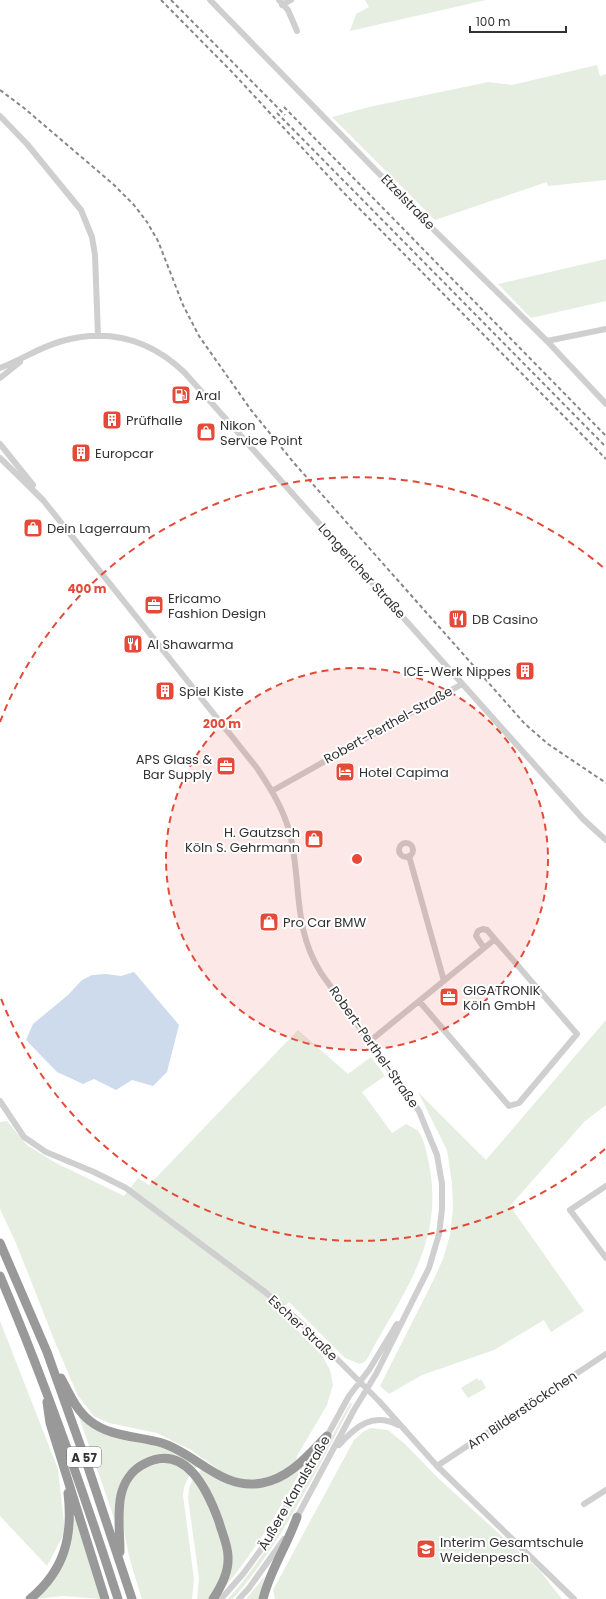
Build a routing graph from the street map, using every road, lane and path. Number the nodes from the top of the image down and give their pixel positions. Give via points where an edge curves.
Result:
1 (210, 0) edge
2 (292, 0) edge
3 (281, 2) edge
4 (297, 31) dead end
5 (0, 116) edge
6 (606, 329) edge
7 (98, 336) junction
8 (547, 341) junction
9 (28, 356) junction
10 (0, 368) edge
11 (1, 378) edge
12 (606, 403) edge
13 (0, 444) edge
14 (0, 458) edge
15 (39, 495) junction
16 (462, 684) junction
17 (272, 791) junction
18 (606, 840) edge
19 (409, 856) dead end
20 (494, 940) junction
21 (484, 948) junction
22 (444, 981) junction
23 (419, 1001) junction
24 (370, 1041) junction
25 (0, 1101) edge
26 (606, 1186) edge
27 (0, 1243) edge
28 (606, 1258) edge
29 (0, 1276) edge
30 (410, 1304) junction
31 (47, 1352) junction
32 (606, 1354) edge
33 (359, 1382) junction
34 (367, 1389) junction
35 (48, 1393) junction
36 (402, 1426) junction
37 (327, 1436) junction
38 (333, 1452) junction
39 (437, 1466) junction
40 (66, 1472) junction
41 (606, 1490) edge
42 (584, 1504) dead end
43 (297, 1517) junction
44 (120, 1562) junction
45 (30, 1599) edge
46 (105, 1599) edge
47 (118, 1599) edge
48 (132, 1599) edge
49 (213, 1599) edge
50 (221, 1599) edge
51 (239, 1599) edge
52 (263, 1599) edge
53 (574, 1599) edge

1 - 8 street, Etzelstraße via 430,226
2 - 3 street
3 - 4 street via 288,10
5 - 7 street via 27,144 81,210 92,237 95,255
6 - 8 street
7 - 9 street, Longericher Straße via 62,341
7 - 16 street, Longericher Straße via 140,342 161,352 184,372
8 - 12 street, Etzelstraße
9 - 10 street, Longericher Straße
9 - 11 street, Longericher Straße
13 - 15 street, Robert-Perthel-Straße
14 - 15 street, Robert-Perthel-Straße
15 - 17 street, Robert-Perthel-Straße via 258,768
16 - 17 street, Robert-Perthel-Straße
16 - 18 street, Longericher Straße via 583,819
17 - 24 street, Robert-Perthel-Straße via 290,833 296,869 299,919 308,948 321,973
19 - 22 street
20 - 21 street
20 - 21 street via 487,930 478,931 477,939
20 - 23 street via 577,1034 519,1103 509,1106
21 - 22 street
22 - 23 street
23 - 24 street
24 - 30 street, Robert-Perthel-Straße via 419,1111 432,1140 440,1168 442,1196 439,1234 429,1268
25 - 33 street, Escher Straße via 24,1137 46,1152 126,1188 155,1209 299,1320
26 - 28 street via 570,1210
27 - 31 highway, A 57
29 - 35 highway, A 57
30 - 33 street, Robert-Perthel-Straße
30 - 34 street, Robert-Perthel-Straße
31 - 37 highway via 75,1403 90,1421 119,1434 168,1445 232,1481 254,1484 279,1478 298,1465
31 - 44 highway, A 57
32 - 39 street, Am Bilderstöckchen
33 - 34 street, Escher Straße
33 - 37 street, Äußere Kanalstraße
34 - 36 street, Escher Straße
34 - 38 street, Äußere Kanalstraße
35 - 40 highway via 50,1423
35 - 47 highway, A 57
36 - 38 street via 390,1421 367,1422 353,1430
36 - 39 street, Escher Straße
37 - 50 street, Äußere Kanalstraße via 265,1544 244,1574
38 - 43 street, Äußere Kanalstraße
39 - 53 street, Escher Straße
40 - 45 highway via 70,1514 64,1553 47,1583
40 - 46 highway
41 - 42 street
43 - 51 street, Äußere Kanalstraße via 278,1549
43 - 52 highway via 267,1583
44 - 48 highway, A 57
44 - 49 highway via 121,1495 129,1478 137,1468 152,1461 167,1460 180,1463 194,1473 203,1484 226,1542 227,1568

